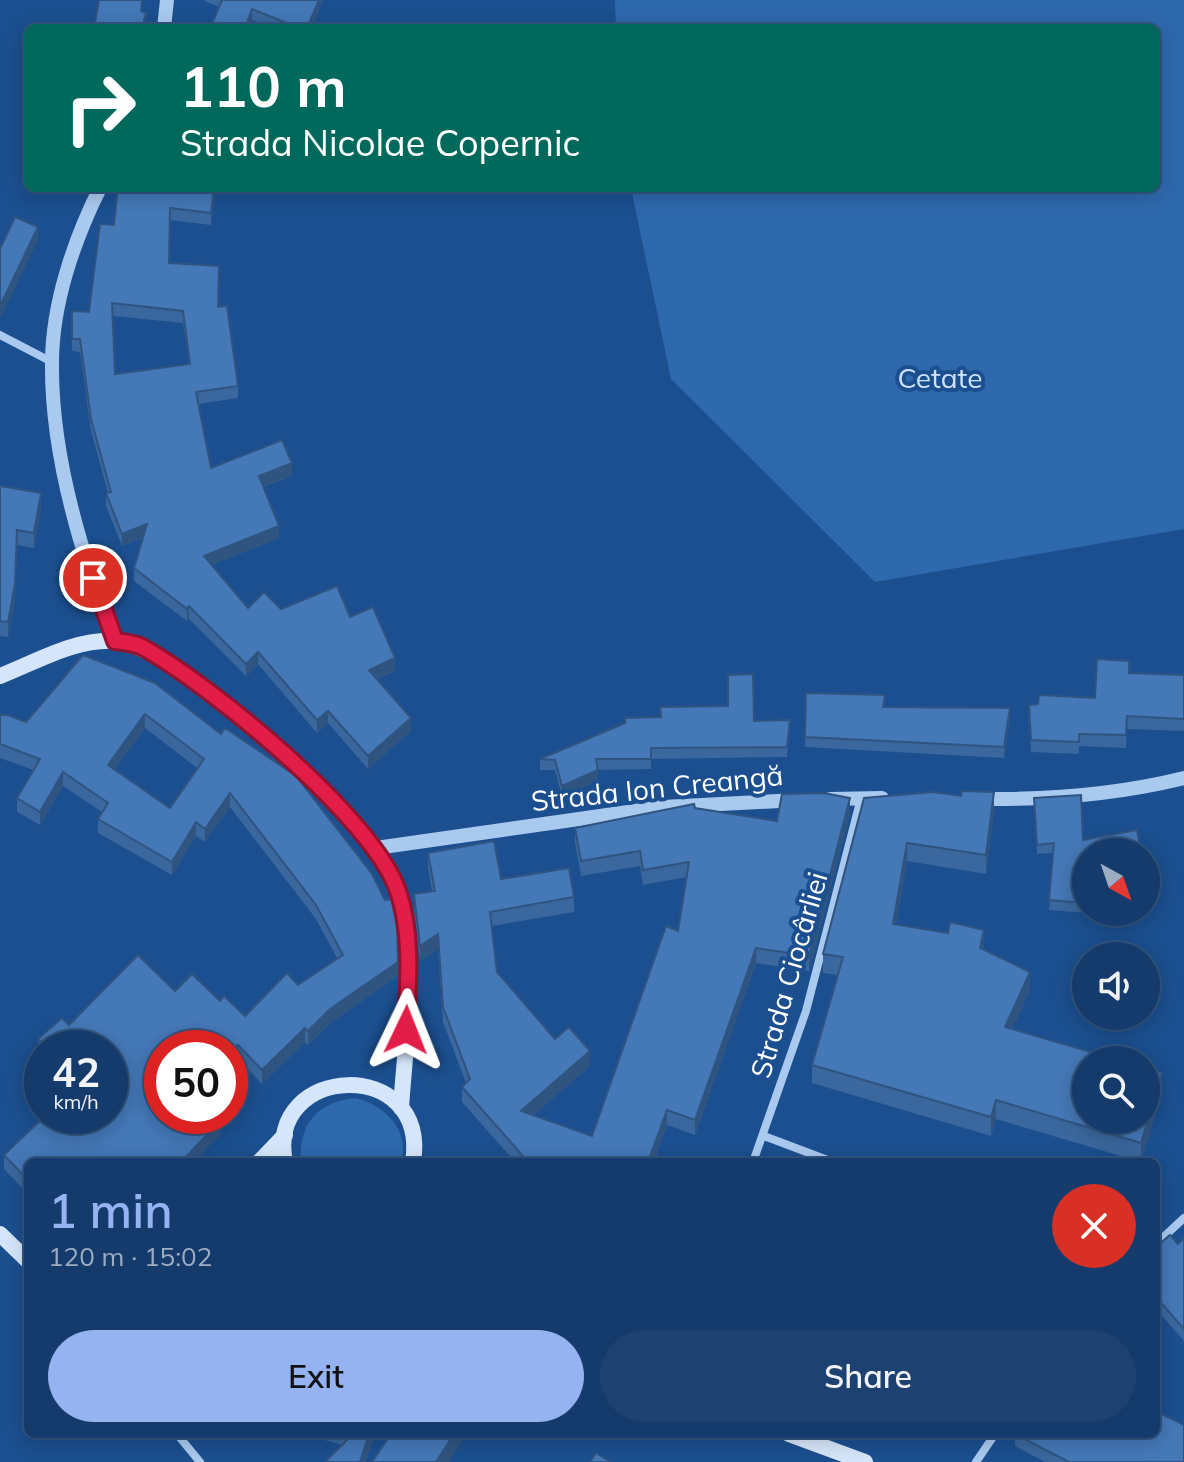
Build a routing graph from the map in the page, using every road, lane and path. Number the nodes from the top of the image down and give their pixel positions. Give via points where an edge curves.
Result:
1 (167, 0) edge
2 (164, 24) edge
3 (98, 192) edge
4 (0, 335) edge
5 (52, 362) junction
6 (115, 641) junction
7 (0, 676) edge
8 (1184, 778) edge
9 (861, 798) junction
10 (892, 798) edge
11 (968, 799) edge
12 (376, 848) junction
13 (401, 1108) junction
14 (285, 1135) junction
15 (764, 1136) junction
16 (263, 1158) edge
17 (285, 1158) edge
18 (417, 1158) edge
19 (755, 1158) edge
20 (822, 1158) edge
21 (1184, 1218) edge
22 (0, 1234) edge
23 (1160, 1240) edge
24 (24, 1257) edge
25 (180, 1438) edge
26 (800, 1438) edge
27 (992, 1438) edge
28 (200, 1462) edge
29 (865, 1462) edge
30 (976, 1462) edge

1 - 2 street
3 - 5 street via 70,263
4 - 5 street
5 - 6 street via 63,466
6 - 7 main road via 82,643
6 - 12 main road via 142,646 247,723 325,792
8 - 11 street via 1093,796
9 - 10 street, Strada Ion Creangă
9 - 12 street, Strada Ion Creangă via 663,807
9 - 15 street, Strada Ciocârliei via 806,1011
12 - 13 main road via 398,890 406,932
13 - 14 main road via 375,1089 345,1083 306,1099 292,1115
13 - 18 main road via 412,1127
14 - 16 main road
14 - 17 main road
15 - 19 street, Strada Ciocârliei
15 - 20 street
21 - 23 street
22 - 24 main road
25 - 28 street
26 - 29 main road
27 - 30 street

